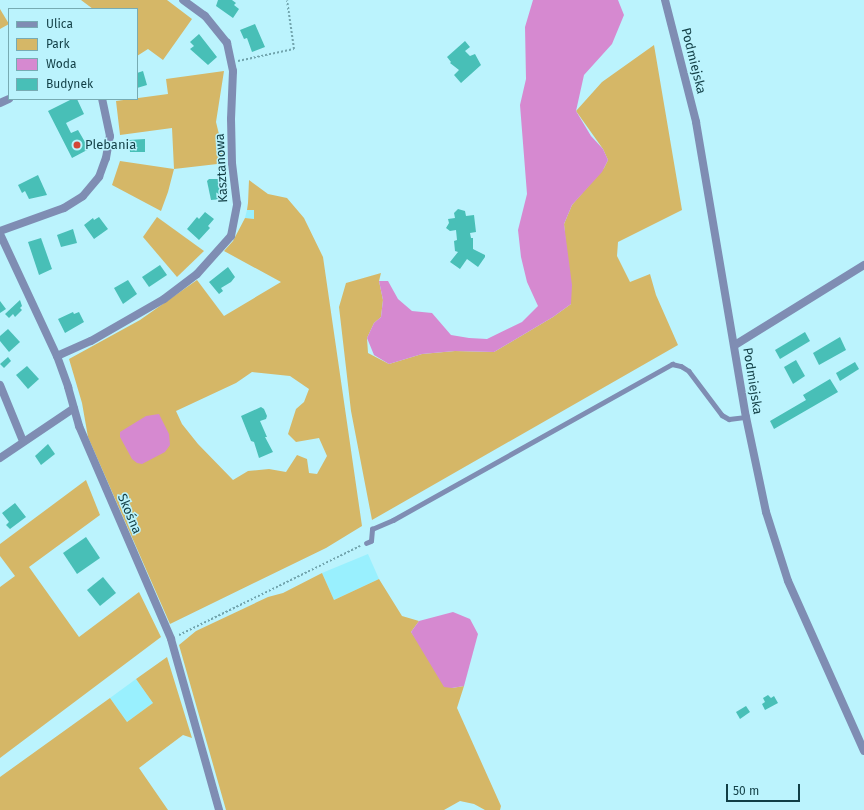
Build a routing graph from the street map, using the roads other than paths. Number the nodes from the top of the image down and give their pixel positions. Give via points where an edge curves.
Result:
1 (183, 0) edge
2 (665, 0) edge
3 (102, 100) edge
4 (0, 232) edge
5 (864, 265) edge
6 (735, 345) junction
7 (57, 356) junction
8 (0, 384) edge
9 (74, 408) junction
10 (746, 417) junction
11 (23, 441) junction
12 (0, 458) edge
13 (366, 543) road end
14 (864, 751) edge
15 (219, 810) edge

1 - 7 street, Kasztanowa via 205,16 227,43 233,70 232,163 237,204 230,236 196,274 164,299
2 - 6 street, Podmiejska via 696,122
3 - 4 street, Skośna via 110,136 100,177 82,196 64,208
4 - 7 street, Skośna
5 - 6 street
6 - 10 street, Podmiejska
7 - 9 street, Skośna
8 - 11 street
9 - 11 street
9 - 15 street, Skośna via 108,496 171,639
10 - 13 lane via 729,419 722,415 689,371 672,364 393,520 372,529 371,541
10 - 14 street, Podmiejska via 766,512 788,581
11 - 12 street

